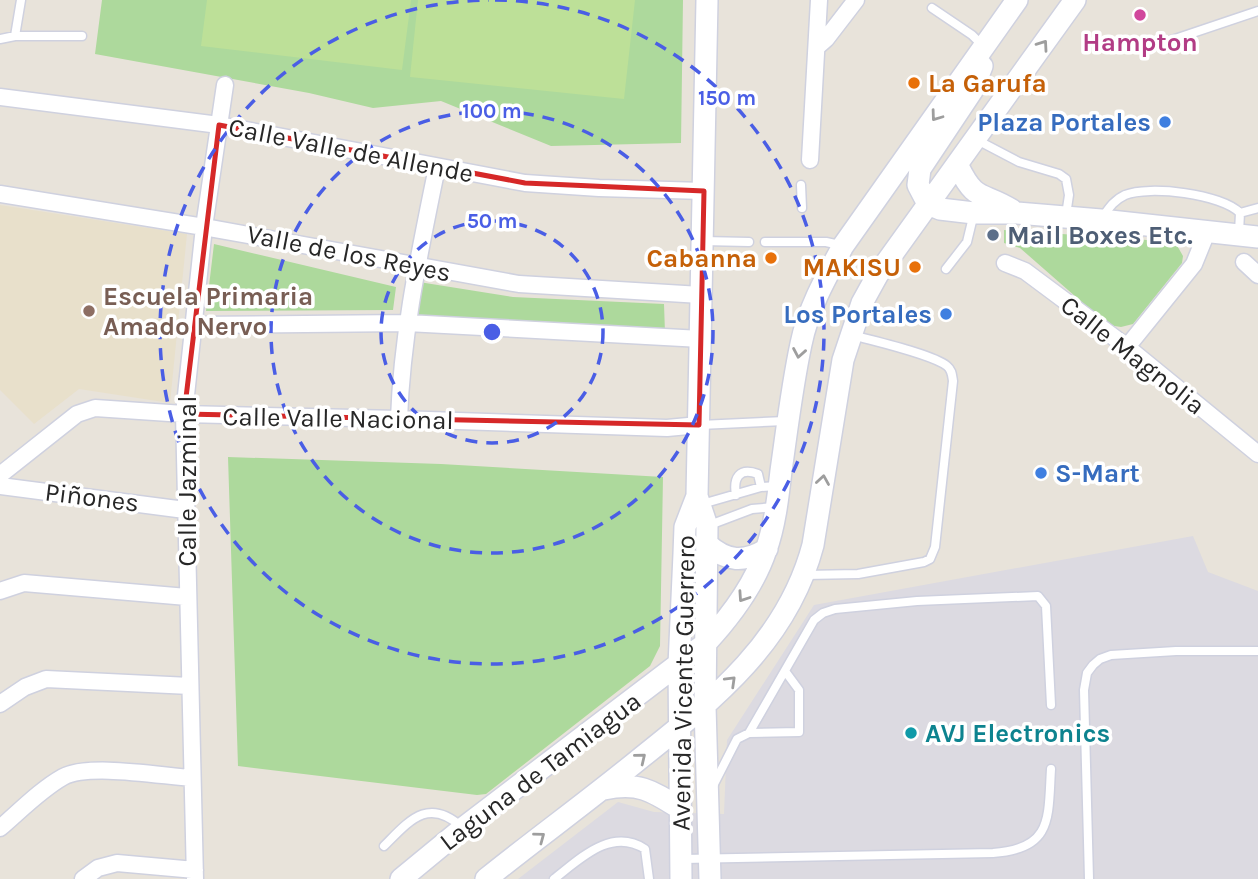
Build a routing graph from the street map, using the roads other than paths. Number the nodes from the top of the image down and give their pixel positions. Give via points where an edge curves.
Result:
1 (21, 0) edge
2 (707, 0) edge
3 (819, 0) edge
4 (856, 0) edge
5 (1017, 0) edge
6 (1075, 0) edge
7 (932, 8) dead end
8 (1258, 11) edge
9 (15, 36) junction
10 (82, 36) dead end
11 (0, 39) edge
12 (1157, 45) dead end
13 (818, 46) junction
14 (985, 48) junction
15 (225, 85) dead end
16 (0, 97) edge
17 (219, 125) junction
18 (976, 139) junction
19 (810, 160) dead end
20 (958, 166) junction
21 (437, 167) junction
22 (801, 185) dead end
23 (704, 191) junction
24 (0, 194) edge
25 (929, 204) junction
26 (802, 208) dead end
27 (1258, 208) edge
28 (1017, 212) junction
29 (974, 213) junction
30 (1240, 213) junction
31 (1066, 218) junction
32 (1101, 220) junction
33 (204, 227) junction
34 (1207, 232) junction
35 (1248, 236) edge
36 (702, 241) junction
37 (748, 242) dead end
38 (765, 242) dead end
39 (843, 246) junction
40 (1244, 262) dead end
41 (1005, 263) dead end
42 (417, 267) junction
43 (946, 269) dead end
44 (1258, 275) edge
45 (701, 295) junction
46 (407, 323) junction
47 (193, 325) junction
48 (850, 334) junction
49 (701, 339) junction
50 (1127, 347) junction
51 (184, 414) junction
52 (399, 419) junction
53 (788, 421) junction
54 (699, 425) junction
55 (1258, 454) edge
56 (0, 475) edge
57 (0, 486) edge
58 (772, 493) junction
59 (736, 495) junction
60 (699, 500) junction
61 (185, 510) junction
62 (707, 535) junction
63 (767, 549) junction
64 (805, 575) junction
65 (0, 591) edge
66 (187, 597) junction
67 (706, 643) junction
68 (1258, 651) edge
69 (679, 665) junction
70 (785, 671) junction
71 (190, 686) junction
72 (0, 704) edge
73 (1051, 705) dead end
74 (705, 706) junction
75 (680, 727) junction
76 (749, 733) junction
77 (1051, 769) dead end
78 (192, 778) junction
79 (602, 790) junction
80 (693, 801) junction
81 (0, 828) edge
82 (463, 828) junction
83 (384, 846) dead end
84 (681, 869) edge
85 (710, 869) edge
86 (195, 874) edge
87 (83, 879) edge
88 (401, 879) edge
89 (486, 879) edge
90 (554, 879) edge
91 (649, 879) edge
92 (1089, 879) edge

1 - 9 lane
2 - 23 main road
3 - 13 street
4 - 13 street
5 - 14 main road, Laguna de Tamiagua
18 -> 6 main road, Laguna de Tamiagua
7 - 14 lane
8 - 12 lane
9 - 10 lane
9 - 11 lane
13 - 19 street
14 - 25 main road via 972,91 920,169 918,185
14 -> 39 main road, Laguna de Tamiagua
15 - 17 street, Calle Jazminal
16 - 17 street, Calle Valle de Allende
17 - 21 street, Calle Valle de Allende
17 - 33 street, Calle Jazminal
18 - 20 main road, Laguna de Tamiagua
18 - 31 lane via 1019,162 1066,179
20 - 25 main road, Laguna de Tamiagua
20 - 28 main road via 976,194
21 - 23 street, Calle Valle de Allende via 560,186
21 - 42 street
22 - 26 lane
23 - 36 main road
24 - 33 street, Valle de los Reyes
25 - 29 main road
25 - 48 main road, Laguna de Tamiagua via 878,274
27 - 30 lane
28 - 29 main road
28 - 31 main road
29 - 43 lane via 967,242
30 - 32 lane via 1224,202 1147,190 1124,196
30 - 35 lane
31 - 32 main road
32 - 34 main road
33 - 42 street, Valle de los Reyes
33 - 47 street, Calle Jazminal
34 - 35 main road
34 - 50 street via 1194,264
36 - 37 lane
36 - 45 main road
38 - 39 lane
39 -> 53 main road, Laguna de Tamiagua via 809,315
40 - 44 street
41 - 50 street, Calle Magnolia via 1025,271
42 - 45 street, Valle de los Reyes via 519,284
42 - 46 street
45 - 49 main road
46 - 47 street
46 - 49 street
46 - 52 street
47 - 51 street, Calle Jazminal
64 -> 48 main road, Laguna de Tamiagua
48 - 64 lane via 951,369 935,547 924,562 858,574
49 - 54 main road
50 - 55 street, Calle Magnolia
51 - 52 street, Calle Valle Nacional
51 - 56 street, Calle Valle Nacional via 85,410
51 - 61 street, Calle Jazminal
52 - 54 street, Calle Valle Nacional via 667,428
53 - 54 lane
53 - 58 main road, Laguna de Tamiagua
54 - 60 main road
57 - 61 street, Piñones
58 - 59 lane
58 - 59 lane via 751,471 737,477
58 - 62 lane
58 - 63 main road, Laguna de Tamiagua
59 - 60 lane
60 - 62 main road, Avenida Vicente Guerrero
60 - 69 main road, Avenida Vicente Guerrero via 685,527
61 - 66 street, Calle Jazminal
62 - 63 main road via 717,552 735,560
62 - 67 main road, Avenida Vicente Guerrero
63 -> 67 main road, Laguna de Tamiagua via 750,587
74 -> 64 main road, Laguna de Tamiagua via 766,642
65 - 66 street via 24,583
66 - 71 street, Calle Jazminal
67 - 69 main road, Laguna de Tamiagua
67 - 74 main road, Avenida Vicente Guerrero
68 - 92 lane via 1124,654 1100,659 1087,673
69 - 75 main road, Avenida Vicente Guerrero
69 - 82 main road, Laguna de Tamiagua
70 - 73 lane via 814,620 835,609 1038,596 1046,606
70 - 76 lane
70 - 76 lane via 799,690 799,732
71 - 72 street via 46,679
71 - 78 street, Calle Jazminal
74 - 75 main road, Laguna de Tamiagua
74 - 80 main road, Avenida Vicente Guerrero
79 -> 75 main road, Laguna de Tamiagua
75 - 80 main road, Avenida Vicente Guerrero
76 - 80 lane via 737,739 720,777
77 - 85 lane via 1046,823 1032,844 1019,850
78 - 81 street via 76,772 54,783
78 - 86 street, Calle Jazminal
79 - 80 main road via 636,786
89 -> 79 main road, Laguna de Tamiagua
80 - 84 main road, Avenida Vicente Guerrero
80 - 85 main road, Avenida Vicente Guerrero
82 - 83 lane via 444,814 426,813 414,817
82 - 88 main road, Laguna de Tamiagua
84 - 85 lane
86 - 87 street via 117,863 98,868
90 - 91 lane via 593,849 618,841 645,849

